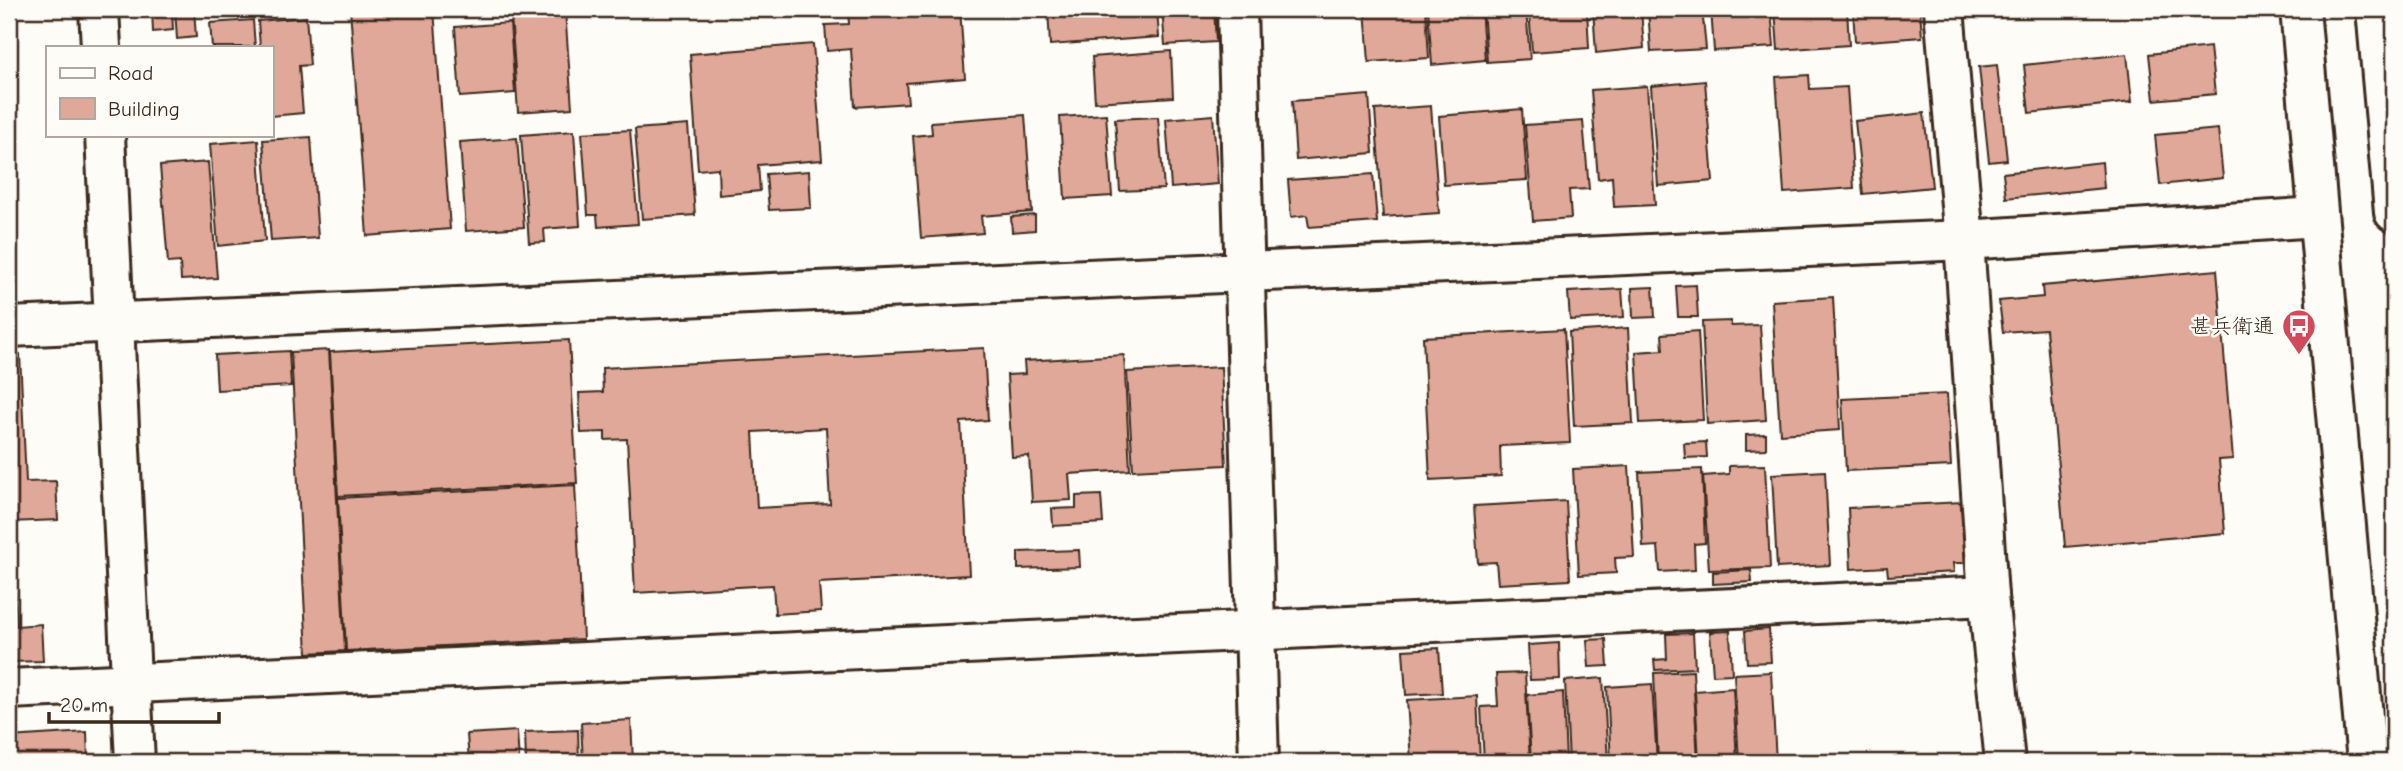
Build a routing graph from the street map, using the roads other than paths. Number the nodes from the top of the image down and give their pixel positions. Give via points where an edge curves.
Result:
1 (99, 9) edge
2 (1237, 9) edge
3 (1944, 9) edge
4 (2300, 9) edge
5 (2376, 9) edge
6 (101, 46) edge
7 (105, 136) edge
8 (2394, 212) edge
9 (2318, 217) junction
10 (1964, 240) junction
11 (1245, 271) junction
12 (114, 321) junction
13 (9, 327) edge
14 (1988, 596) junction
15 (1256, 629) junction
16 (131, 683) junction
17 (9, 689) edge
18 (135, 762) edge
19 (1259, 762) edge
20 (2004, 762) edge
21 (2367, 762) edge

1 - 6 street
2 - 11 street
3 - 10 street
4 - 9 street
5 - 8 street
7 - 12 street
9 - 10 street
9 - 21 street
10 - 11 street
10 - 14 street
11 - 12 street
11 - 15 street
12 - 13 street
12 - 16 street
14 - 15 street
14 - 20 street
15 - 16 street
15 - 19 street
16 - 17 street
16 - 18 street

